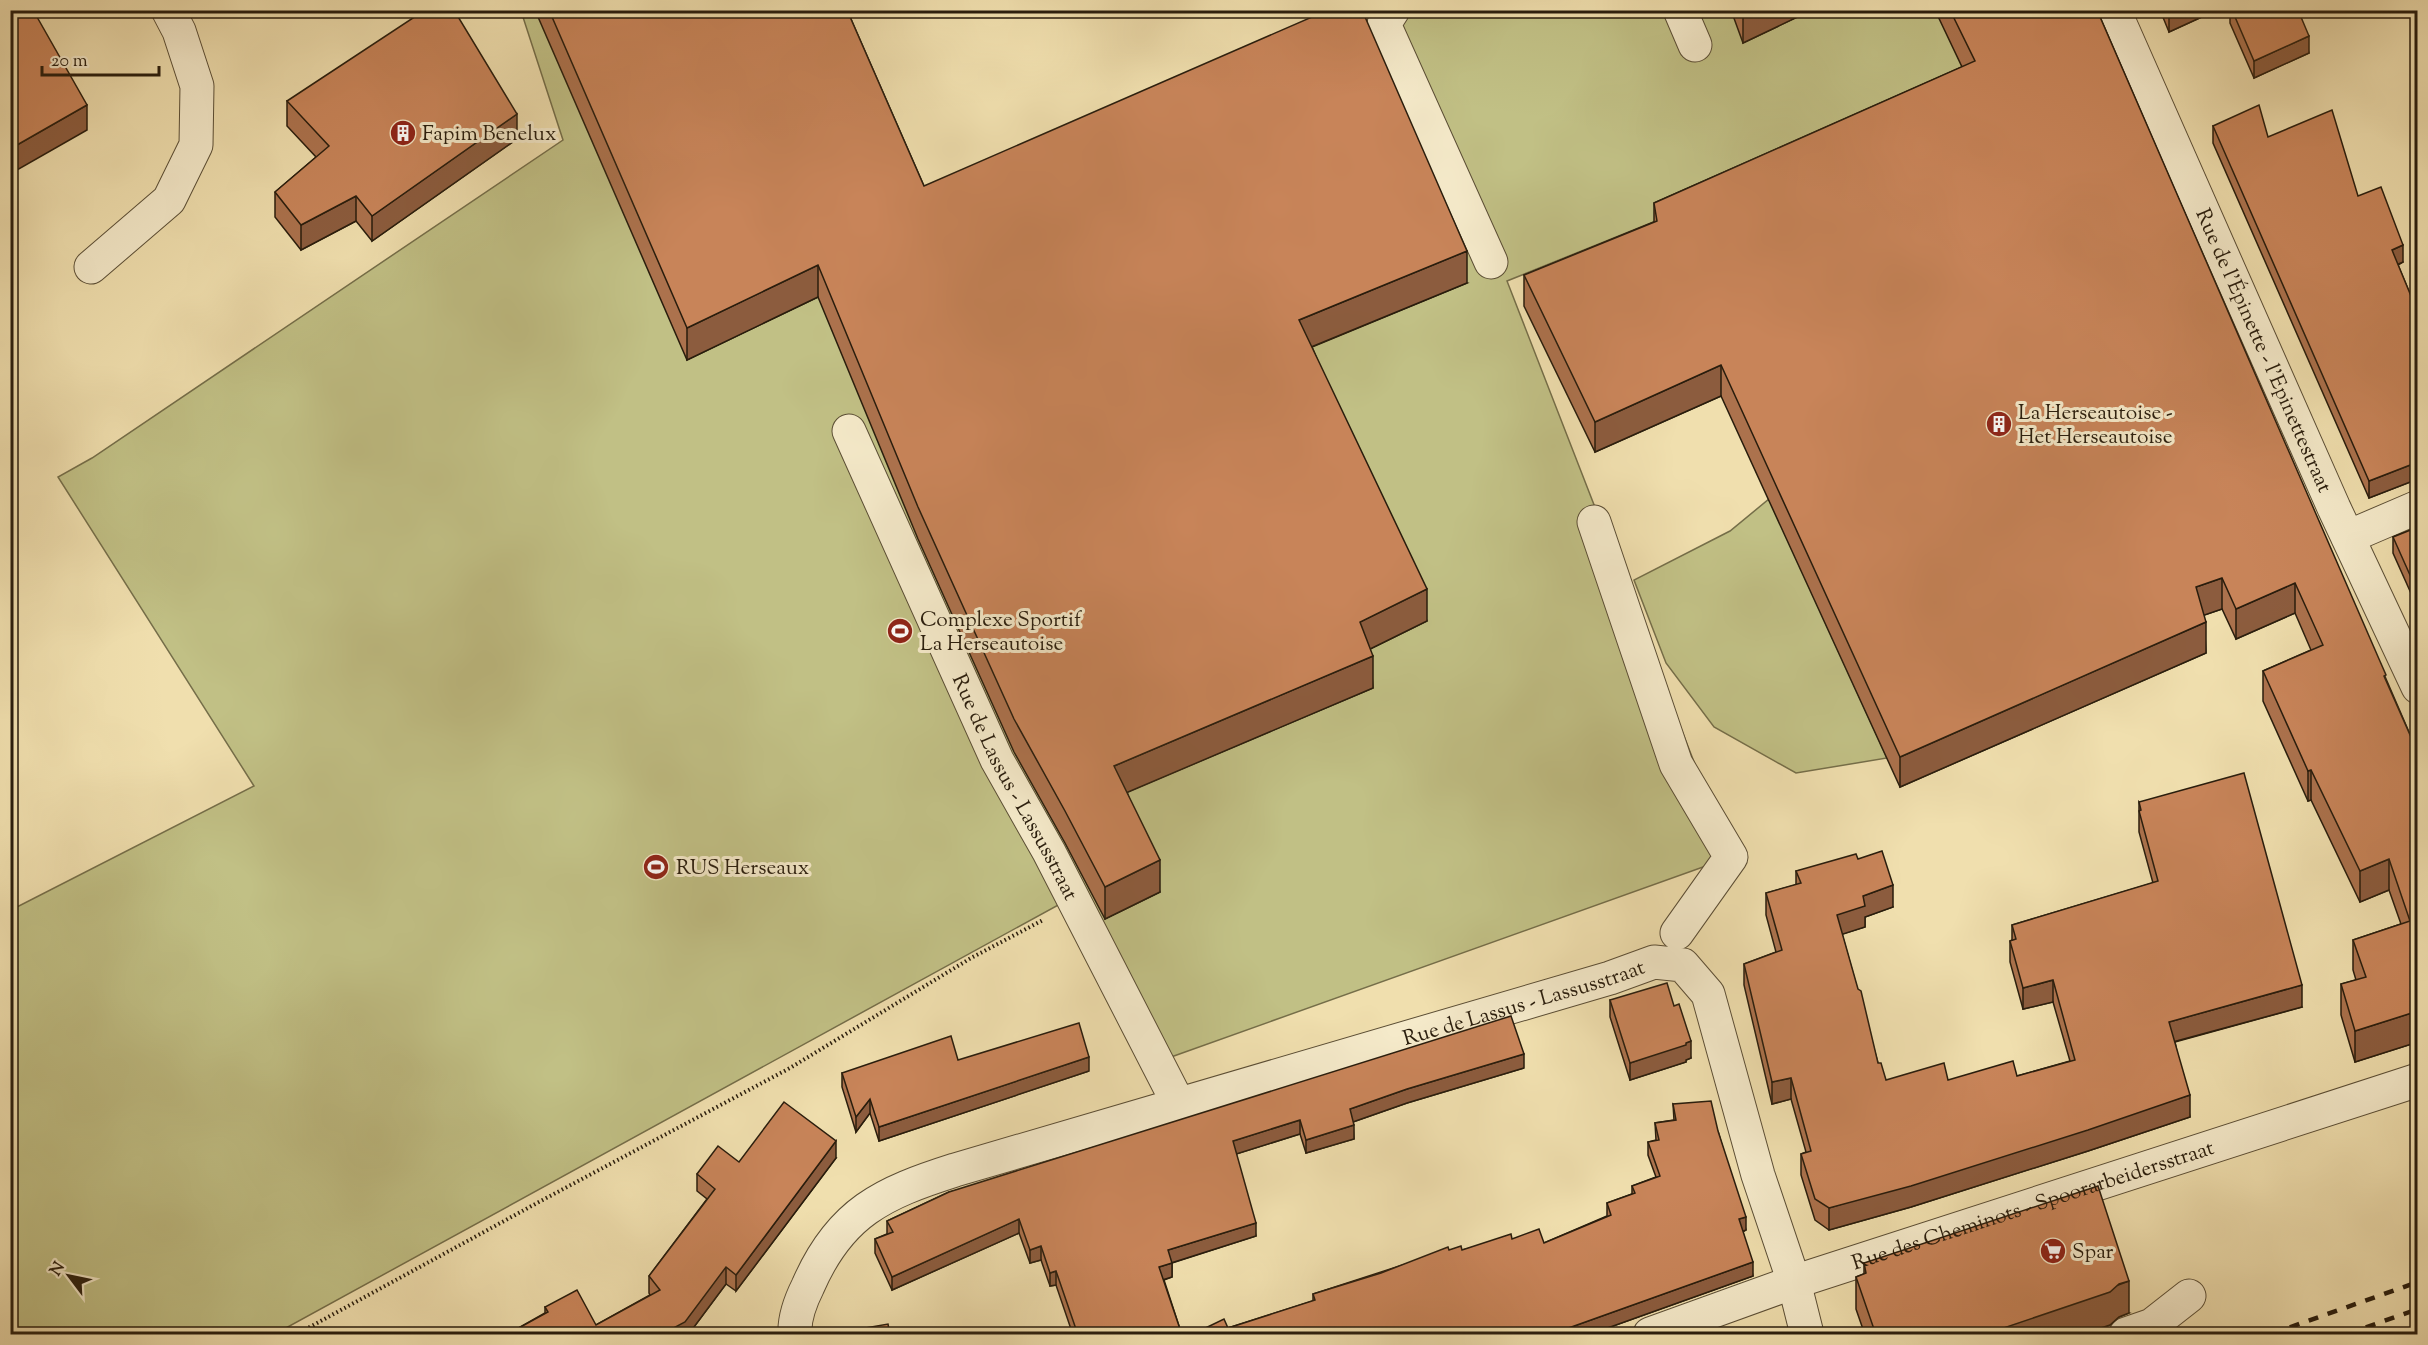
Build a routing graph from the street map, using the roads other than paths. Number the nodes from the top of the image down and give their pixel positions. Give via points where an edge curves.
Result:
1 (168, 10) edge
2 (1393, 10) edge
3 (1680, 10) edge
4 (2114, 10) edge
5 (1695, 45) dead end
6 (1491, 262) dead end
7 (91, 267) dead end
8 (849, 431) dead end
9 (2418, 507) edge
10 (1594, 522) dead end
11 (2348, 537) junction
12 (2418, 687) edge
13 (1677, 933) dead end
14 (2418, 1080) edge
15 (1179, 1105) junction
16 (1794, 1282) junction
17 (2189, 1296) dead end
18 (792, 1332) edge
19 (1650, 1335) edge
20 (1807, 1335) edge
21 (2126, 1335) edge

1 - 7 street via 197,86 196,145 169,200
2 - 6 street via 1384,24
3 - 5 street
4 - 11 street, Rue de l'Épinette - l'Epinettestraat
8 - 15 street, Rue de Lassus - Lassusstraat via 997,760 1049,852
9 - 11 street
10 - 13 street via 1676,765 1731,857
11 - 12 street, Rue de l'Épinette - l'Epinettestraat
14 - 16 street, Rue des Cheminots - Spoorarbeidersstraat
15 - 16 street, Rue de Lassus - Lassusstraat via 1654,963 1683,965 1708,994 1758,1175
15 - 18 street, Rue de Lassus - Lassusstraat via 899,1188 861,1213 827,1250 803,1297
16 - 19 street, Rue des Cheminots - Spoorarbeidersstraat
16 - 20 street, Rue de Lassus - Lassusstraat
17 - 21 street via 2152,1325

